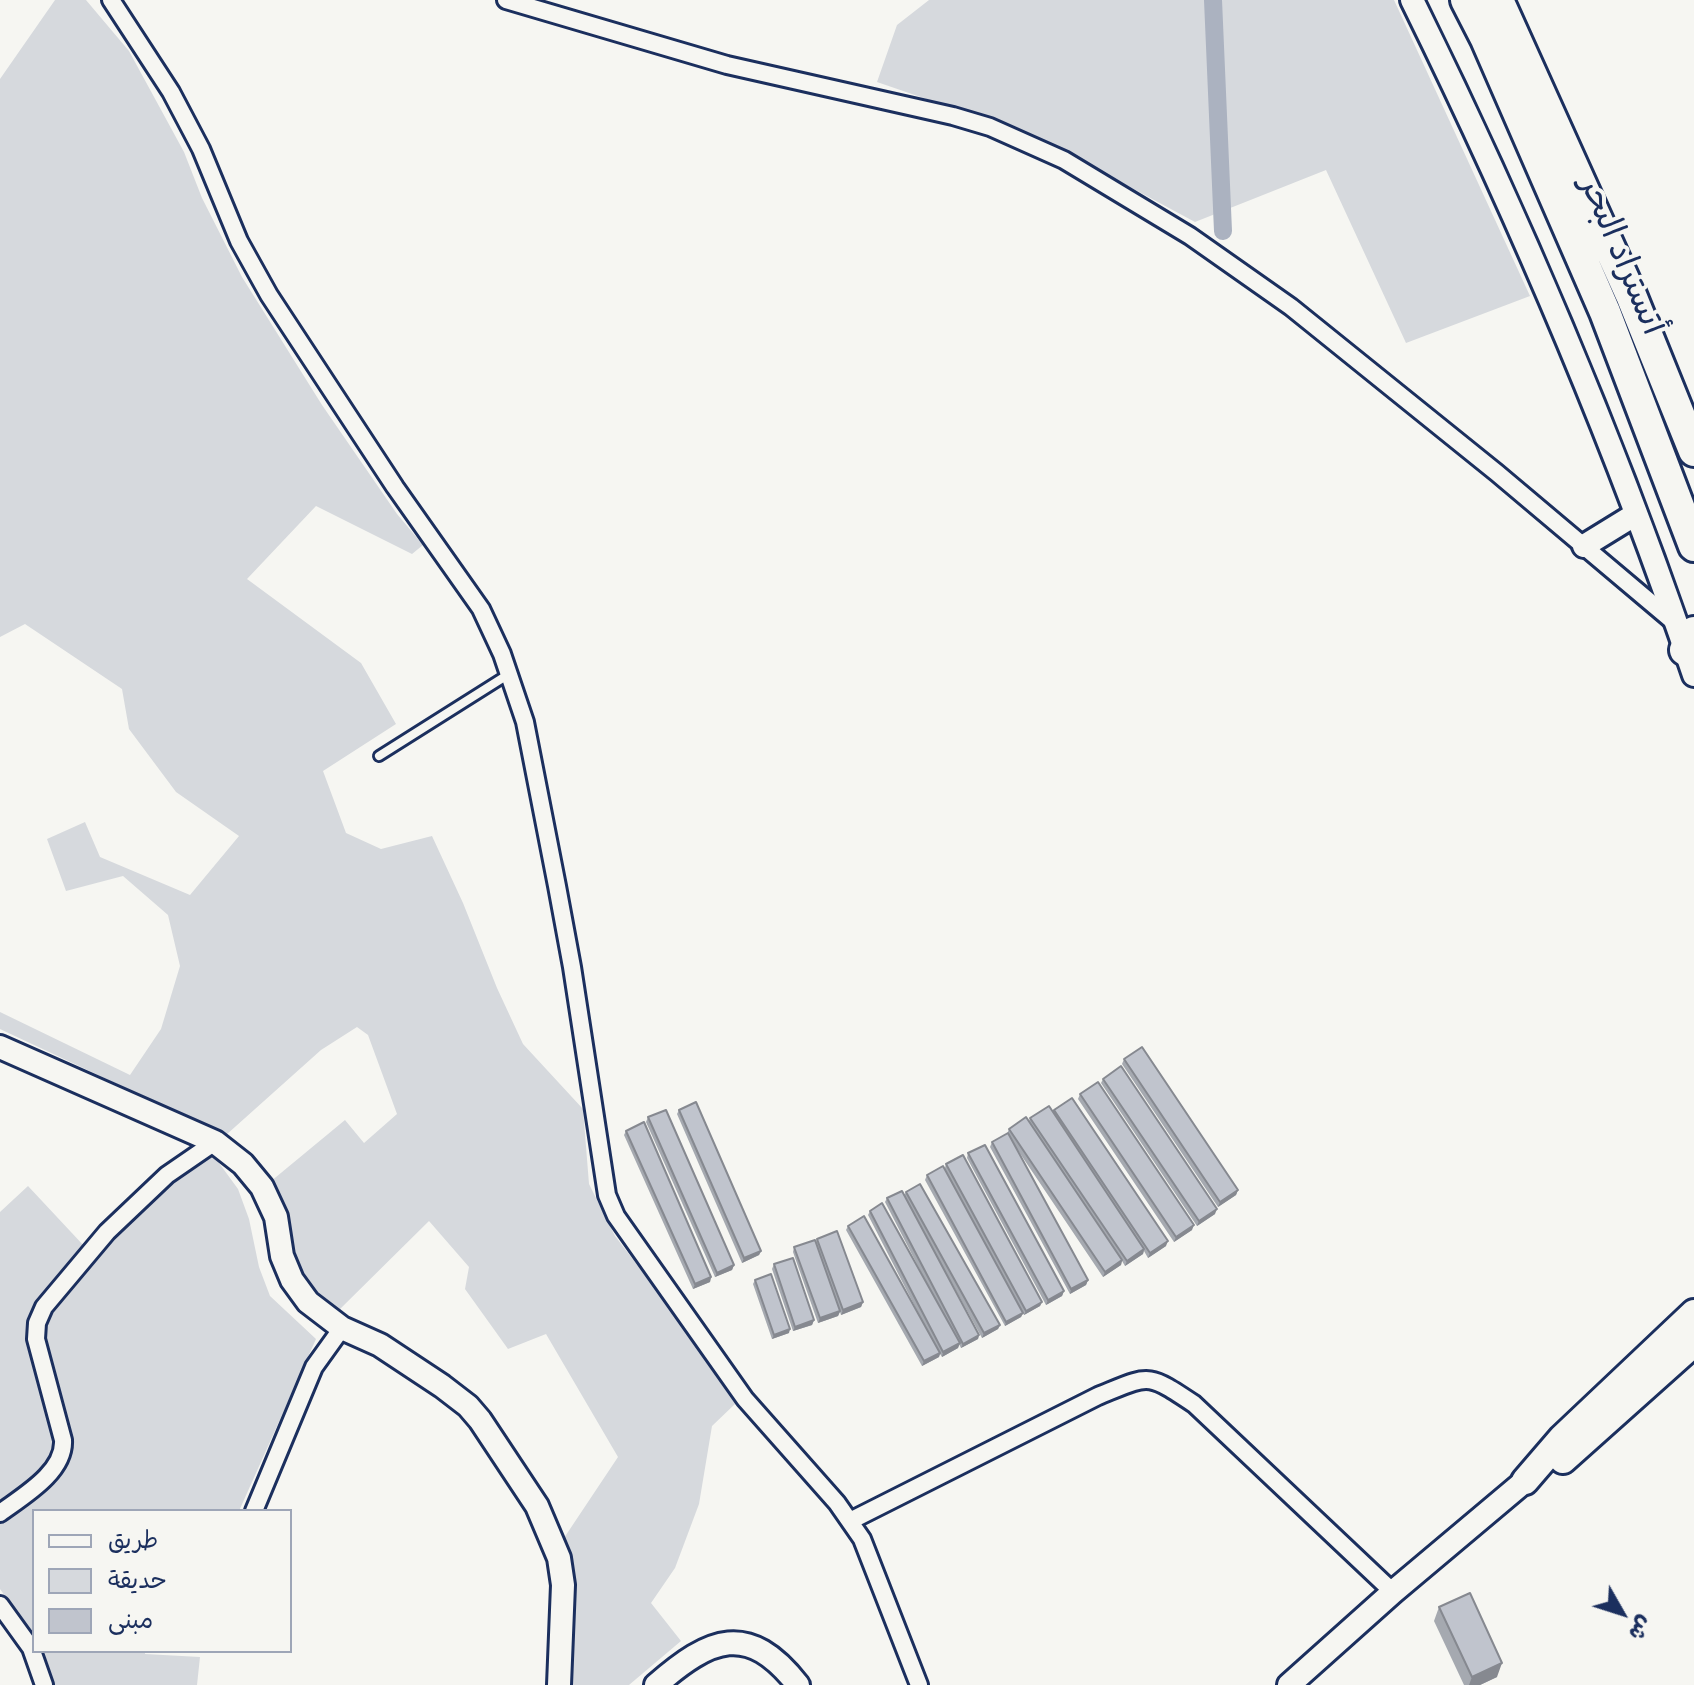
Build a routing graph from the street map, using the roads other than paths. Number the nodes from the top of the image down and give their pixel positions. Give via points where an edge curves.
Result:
1 (111, 0) edge
2 (506, 0) edge
3 (1412, 0) edge
4 (1466, 0) edge
5 (1498, 0) edge
6 (1694, 451) edge
7 (1636, 514) junction
8 (1584, 546) junction
9 (1694, 546) edge
10 (1687, 645) edge
11 (509, 674) junction
12 (379, 756) dead end
13 (0, 1047) edge
14 (215, 1142) junction
15 (1694, 1313) edge
16 (342, 1328) junction
17 (1694, 1343) edge
18 (1525, 1481) junction
19 (255, 1509) edge
20 (0, 1513) edge
21 (850, 1521) junction
22 (1393, 1592) junction
23 (0, 1605) edge
24 (32, 1651) edge
25 (33, 1653) edge
26 (44, 1685) edge
27 (559, 1685) edge
28 (656, 1685) edge
29 (798, 1685) edge
30 (919, 1685) edge
31 (1289, 1685) edge

1 - 11 street via 171,92 269,295 481,609
2 - 8 street via 727,65 953,116 1064,160 1190,236 1291,307
3 - 7 main road via 1548,293
4 - 9 highway, أتستراد البحر via 1605,312
5 - 6 highway, أتستراد البحر via 1631,295
7 - 8 main road
7 - 10 main road
8 - 10 street
11 - 12 lane
11 - 21 street via 525,722 572,967 607,1195 616,1216 745,1399
13 - 14 main road
14 - 16 main road via 262,1187 276,1217 292,1280 308,1302
14 - 20 street via 167,1175 107,1232 44,1307 36,1339 63,1453 48,1475
15 - 18 main road via 1562,1438
16 - 19 street via 314,1367
16 - 27 main road via 380,1345 468,1406 537,1506 559,1558 563,1585
17 - 18 main road via 1578,1447
18 - 22 main road
21 - 22 street via 1098,1396 1140,1379 1159,1381 1194,1404
21 - 30 street via 862,1539
22 - 31 main road
23 - 24 street
25 - 26 street
28 - 29 main road via 695,1654 726,1643 765,1651

